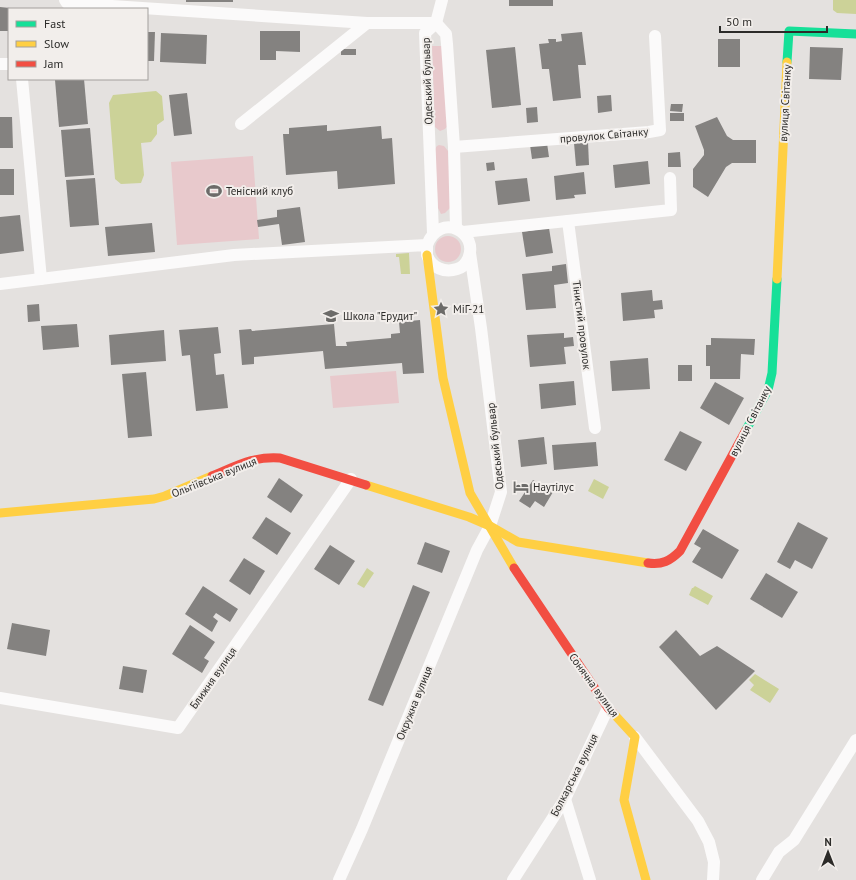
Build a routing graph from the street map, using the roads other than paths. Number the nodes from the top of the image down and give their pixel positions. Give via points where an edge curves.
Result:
1 (66, 0) edge
2 (442, 0) edge
3 (142, 8) edge
4 (148, 8) edge
5 (366, 23) junction
6 (436, 23) junction
7 (856, 34) edge
8 (655, 36) dead end
9 (22, 80) edge
10 (241, 124) dead end
11 (454, 147) junction
12 (670, 178) dead end
13 (568, 221) junction
14 (455, 229) junction
15 (433, 233) junction
16 (429, 256) junction
17 (469, 257) junction
18 (41, 279) junction
19 (0, 284) edge
20 (595, 428) dead end
21 (351, 479) junction
22 (0, 513) edge
23 (490, 526) junction
24 (0, 698) edge
25 (608, 708) junction
26 (635, 737) junction
27 (856, 740) edge
28 (565, 799) junction
29 (339, 880) edge
30 (513, 880) edge
31 (590, 880) edge
32 (646, 880) edge
33 (713, 880) edge
34 (762, 880) edge

1 - 3 street via 67,3
2 - 6 street
4 - 5 street
5 - 6 street
5 - 10 street
6 - 11 street, Одеський бульвар via 446,34
6 - 15 street, Одеський бульвар via 425,33
7 - 23 street, вулиця Світанку via 789,31 772,373 768,390 680,551 666,563 623,560 518,542
8 - 11 street, провулок Світанку via 660,130
9 - 18 street
11 - 14 street, Одеський бульвар
12 - 13 street via 671,210
13 - 14 street
13 - 20 street, Тінистий провулок
14 - 15 street via 438,230
14 - 17 street, Одеський бульвар via 468,238
15 - 16 street via 430,237
16 - 17 street via 442,270 452,271 460,268
16 - 18 street via 234,255
16 - 23 street via 443,378 470,493
17 - 23 street, Одеський бульвар via 482,336 501,492
18 - 19 street
21 - 22 street, Ольгіївська вулиця via 280,458 266,457 154,499
21 - 23 street, Ольгіївська вулиця
21 - 24 street, Ближня вулиця via 178,728
23 - 25 street, Сонячна вулиця via 510,562
23 - 29 street, Окружна вулиця via 477,550
25 - 26 street, Сонячна вулиця
25 - 28 street, Болкарська вулиця
26 - 32 street via 624,800
26 - 33 street via 698,821 709,842 714,862
27 - 34 street via 794,840 780,852
28 - 30 street, Болкарська вулиця
28 - 31 street

